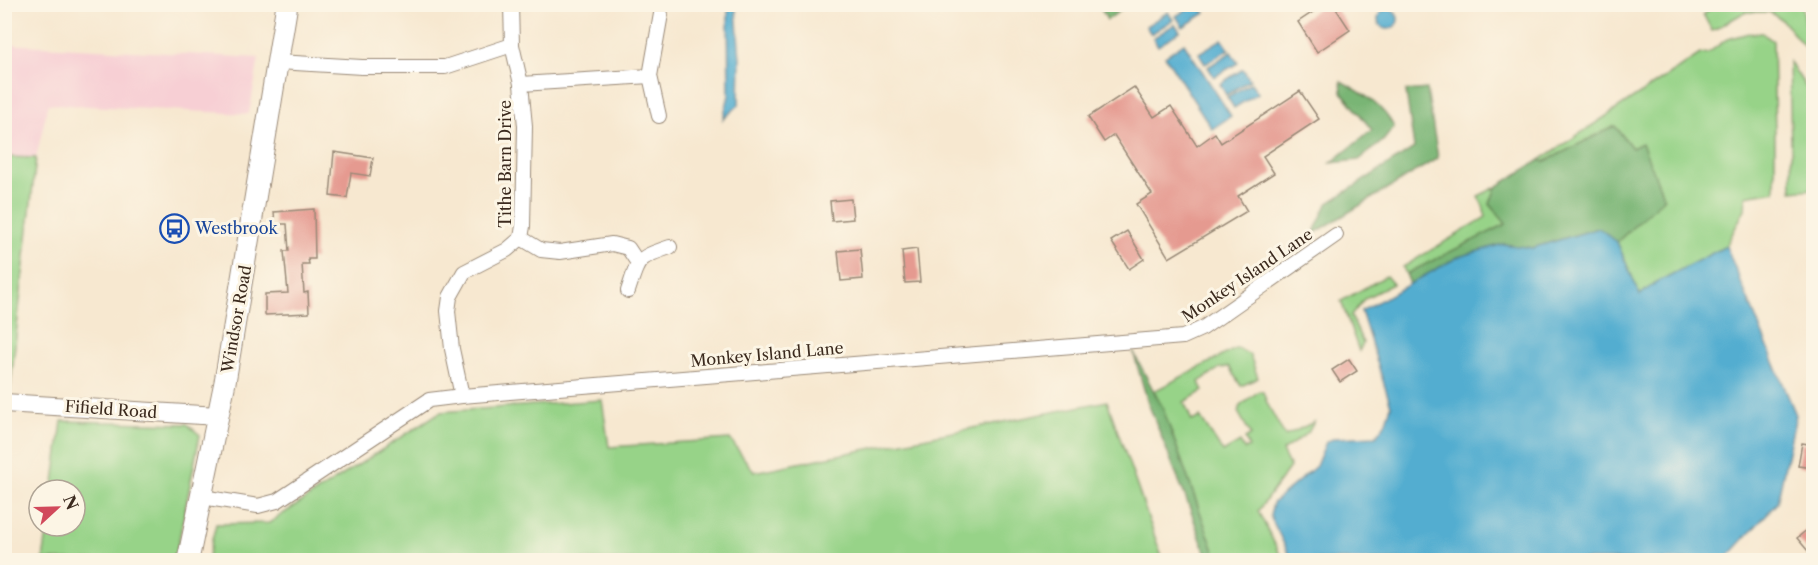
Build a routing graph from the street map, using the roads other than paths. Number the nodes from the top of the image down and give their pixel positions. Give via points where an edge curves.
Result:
1 (287, 4) edge
2 (511, 4) edge
3 (661, 14) dead end
4 (512, 45) junction
5 (278, 62) junction
6 (650, 76) junction
7 (521, 84) junction
8 (658, 116) dead end
9 (1336, 235) dead end
10 (521, 238) junction
11 (670, 247) dead end
12 (638, 263) junction
13 (628, 291) dead end
14 (462, 396) junction
15 (4, 403) edge
16 (219, 416) junction
17 (202, 497) junction
18 (188, 561) edge

1 - 5 main road, Windsor Road
2 - 4 street, Tithe Barn Drive
3 - 6 street
4 - 5 street via 445,68
4 - 7 street, Tithe Barn Drive
5 - 16 main road, Windsor Road
6 - 7 street
6 - 8 street
7 - 10 street, Tithe Barn Drive via 525,168
9 - 14 street, Monkey Island Lane via 1203,328 1183,337
10 - 12 street via 541,250 560,252 612,244 628,248
10 - 14 street, Tithe Barn Drive via 507,250 464,272 450,297 452,349
11 - 12 street via 648,254
12 - 13 street
14 - 17 street, Monkey Island Lane via 429,400 277,501 258,506
15 - 16 street, Fifield Road
16 - 17 main road, Windsor Road
17 - 18 main road, Windsor Road

